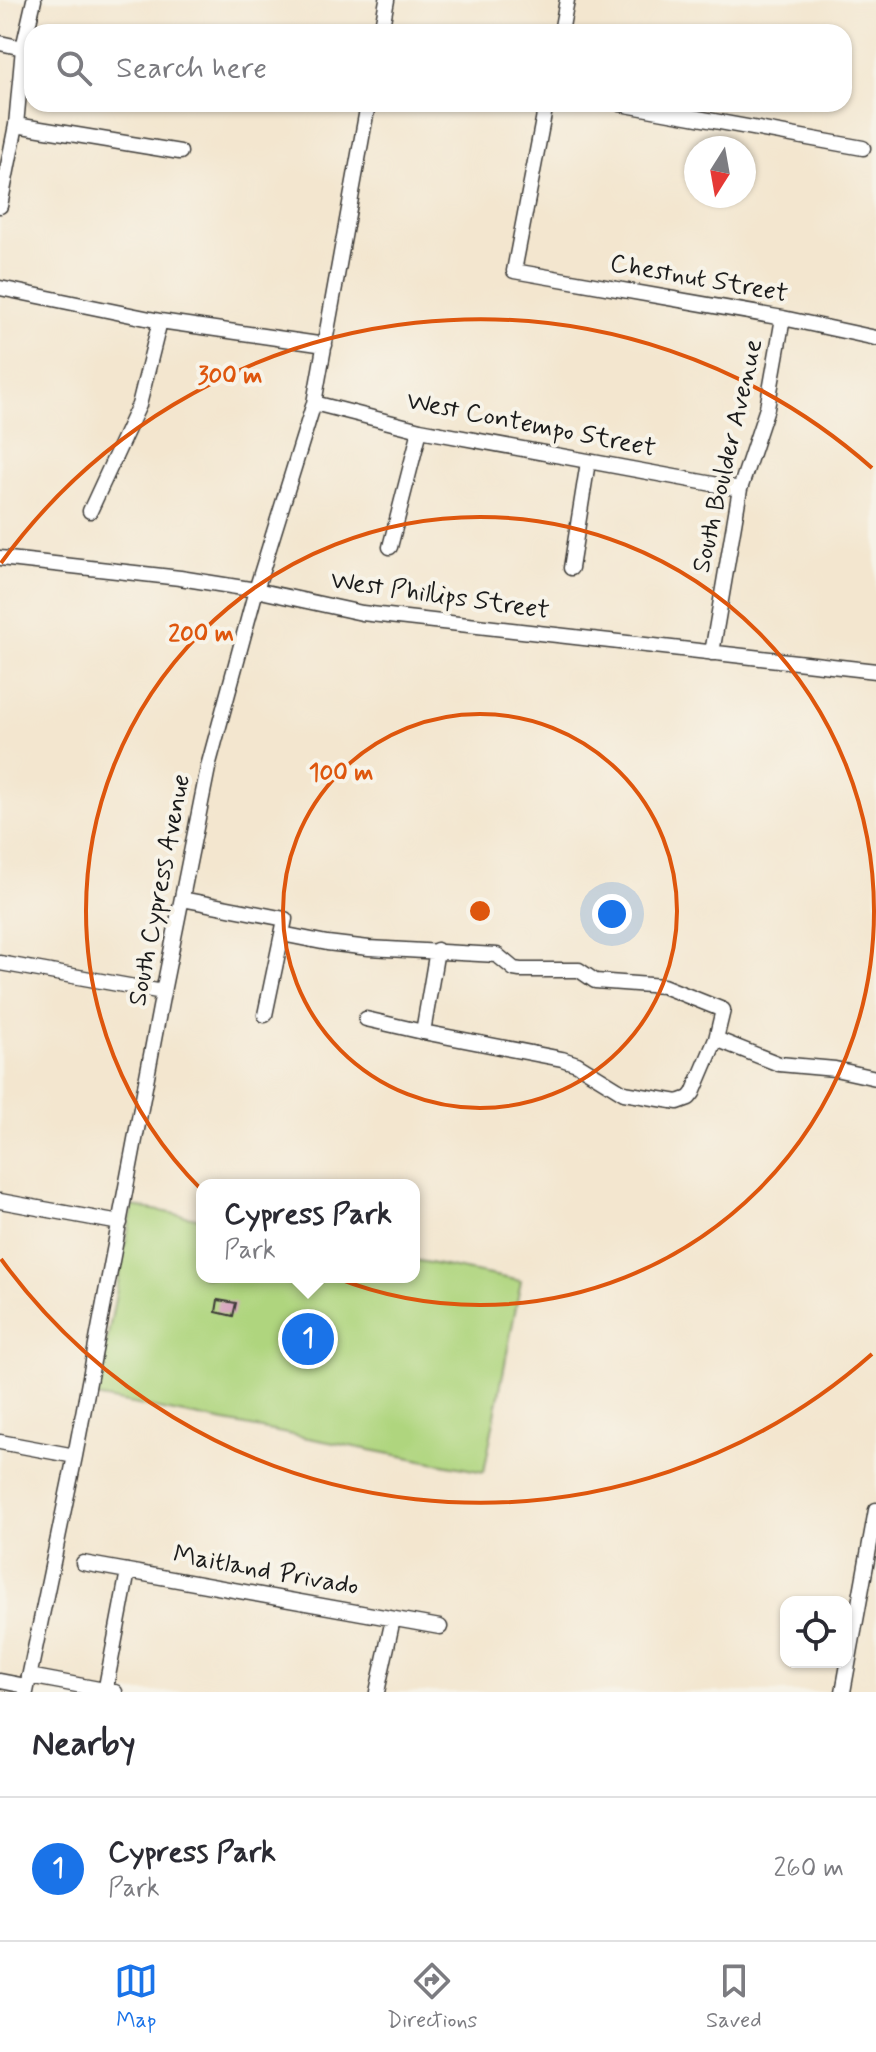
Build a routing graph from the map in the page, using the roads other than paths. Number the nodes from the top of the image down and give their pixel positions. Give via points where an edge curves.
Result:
1 (34, 0) edge
2 (387, 0) edge
3 (567, 0) edge
4 (28, 24) edge
5 (382, 24) edge
6 (562, 24) edge
7 (0, 43) edge
8 (24, 44) edge
9 (23, 48) junction
10 (367, 112) edge
11 (544, 112) edge
12 (664, 112) edge
13 (16, 125) junction
14 (863, 148) dead end
15 (180, 152) dead end
16 (0, 206) edge
17 (0, 288) edge
18 (783, 318) junction
19 (160, 321) junction
20 (876, 338) edge
21 (325, 345) junction
22 (314, 403) junction
23 (420, 430) junction
24 (588, 462) junction
25 (740, 489) junction
26 (90, 511) dead end
27 (390, 547) dead end
28 (0, 558) edge
29 (571, 568) dead end
30 (256, 590) junction
31 (712, 653) junction
32 (876, 671) edge
33 (182, 899) junction
34 (282, 934) junction
35 (437, 950) junction
36 (0, 963) edge
37 (163, 992) junction
38 (265, 1015) dead end
39 (366, 1019) dead end
40 (423, 1032) junction
41 (716, 1039) junction
42 (876, 1078) edge
43 (0, 1201) edge
44 (120, 1223) junction
45 (0, 1442) edge
46 (75, 1456) junction
47 (876, 1510) edge
48 (83, 1563) dead end
49 (128, 1571) junction
50 (393, 1619) junction
51 (440, 1627) dead end
52 (0, 1681) edge
53 (28, 1687) edge
54 (109, 1691) edge
55 (377, 1692) edge
56 (843, 1692) edge

1 - 4 street
2 - 5 street
3 - 6 street
7 - 9 street
8 - 9 street
9 - 13 street
10 - 21 street, South Cypress Avenue
11 - 18 street, Chestnut Street via 514,271
12 - 14 street
13 - 15 street
13 - 16 street
17 - 19 street
18 - 20 street, Chestnut Street
18 - 25 street, South Boulder Avenue via 767,408
19 - 21 street
19 - 26 street via 139,405
21 - 22 street, South Cypress Avenue
22 - 23 street, West Contempo Street
22 - 30 street, South Cypress Avenue
23 - 24 street, West Contempo Street
23 - 27 street
24 - 25 street, West Contempo Street
24 - 29 street
25 - 31 street, South Boulder Avenue
28 - 30 street, West Phillips Street
30 - 31 street, West Phillips Street via 362,613
30 - 33 street, South Cypress Avenue via 209,763
31 - 32 street, West Phillips Street
33 - 34 street via 285,919
33 - 37 street, South Cypress Avenue
34 - 35 street via 341,945
34 - 38 street
35 - 40 street
35 - 41 street via 497,955 520,970 579,970 595,981 663,986 723,1010
36 - 37 street
37 - 44 street, South Cypress Avenue
39 - 40 street
40 - 41 street via 562,1059 618,1091 672,1102 693,1093
41 - 42 street via 779,1064
43 - 44 street
44 - 46 street, South Cypress Avenue
45 - 46 street
46 - 53 street, South Cypress Avenue
47 - 56 street
48 - 49 street, Maitland Privado
49 - 50 street, Maitland Privado
49 - 54 street
50 - 51 street, Maitland Privado
50 - 55 street
52 - 53 street
53 - 54 street

